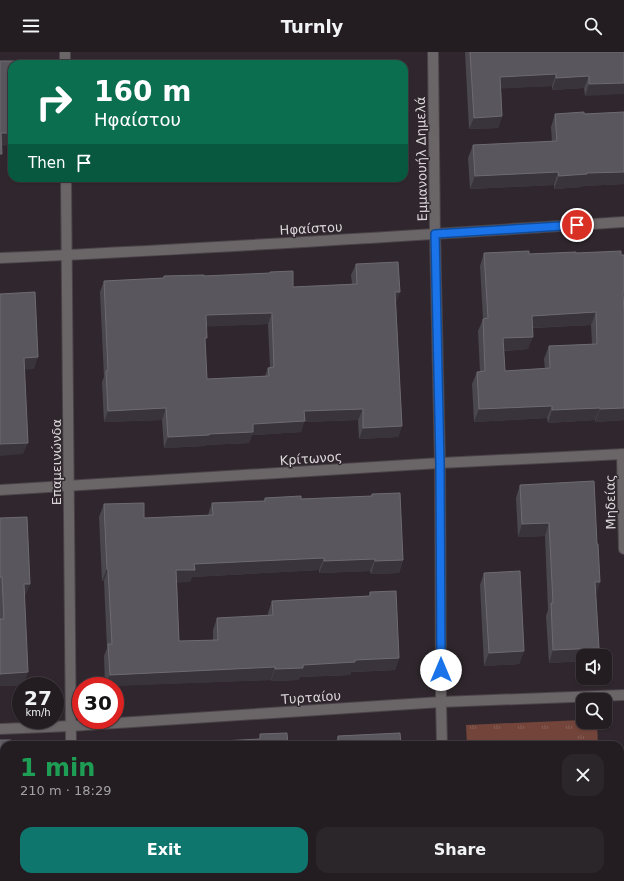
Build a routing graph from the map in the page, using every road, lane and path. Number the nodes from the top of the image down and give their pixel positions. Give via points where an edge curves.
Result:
1 (433, 52) edge
2 (66, 182) edge
3 (624, 222) edge
4 (435, 234) junction
5 (67, 255) junction
6 (0, 258) edge
7 (623, 454) edge
8 (440, 464) junction
9 (69, 486) junction
10 (0, 490) edge
11 (624, 549) edge
12 (624, 695) edge
13 (441, 702) junction
14 (71, 726) junction
15 (0, 729) edge
16 (71, 741) edge
17 (442, 741) edge

1 - 4 street, Εμμανουήλ Δημελά
2 - 5 street, Επαμεινώνδα
3 - 4 street, Ηφαίστου
4 - 5 street, Ηφαίστου
4 - 8 street, Εμμανουήλ Δημελά
5 - 6 street, Ηφαίστου
5 - 9 street, Επαμεινώνδα
7 - 8 street, Κρίτωνος
7 - 11 street, Μηδείας
8 - 9 street, Κρίτωνος
8 - 13 street, Εμμανουήλ Δημελά
9 - 10 street, Κρίτωνος
9 - 14 street, Επαμεινώνδα
12 - 13 street, Τυρταίου
13 - 14 street, Τυρταίου
13 - 17 street, Εμμανουήλ Δημελά
14 - 15 street, Τυρταίου
14 - 16 street, Επαμεινώνδα

